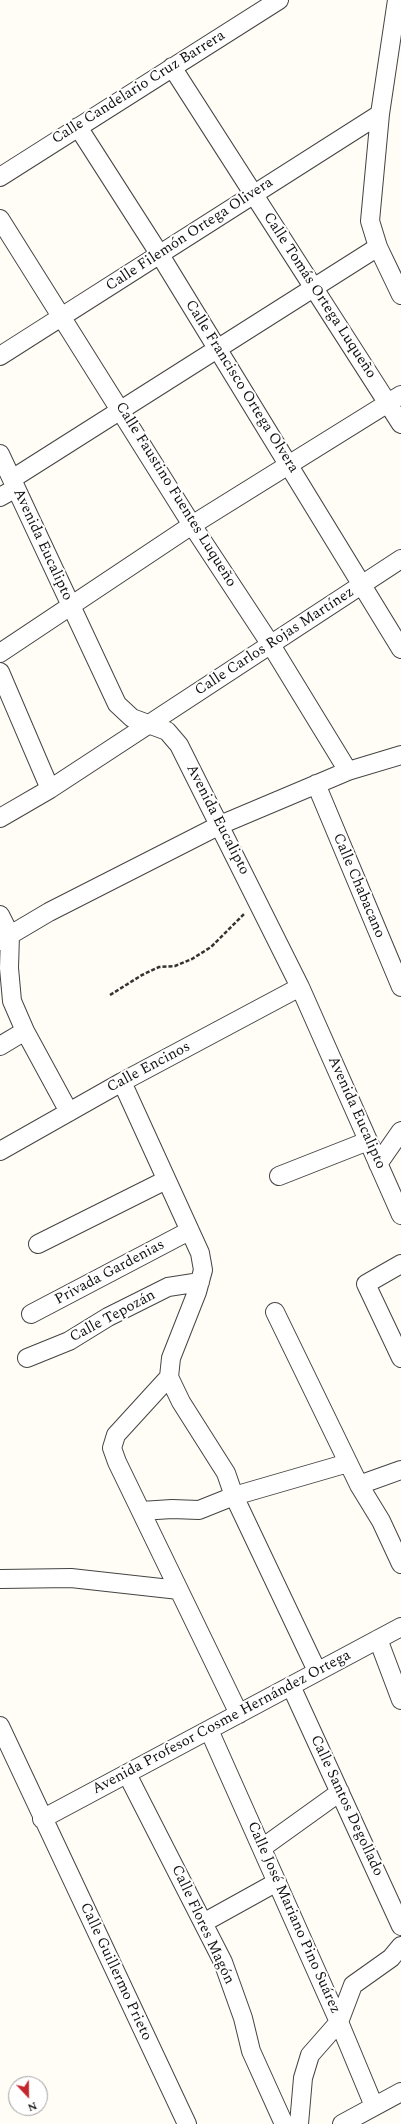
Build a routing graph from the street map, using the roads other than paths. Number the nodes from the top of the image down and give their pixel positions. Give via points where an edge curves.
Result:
1 (279, 0) edge
2 (397, 0) edge
3 (172, 68) junction
4 (380, 114) junction
5 (78, 127) junction
6 (0, 177) edge
7 (254, 194) junction
8 (0, 219) edge
9 (378, 247) junction
10 (160, 254) junction
11 (314, 287) junction
12 (401, 295) edge
13 (62, 317) junction
14 (217, 349) junction
15 (0, 356) edge
16 (395, 399) edge
17 (121, 409) junction
18 (401, 424) edge
19 (0, 454) edge
20 (289, 465) junction
21 (14, 484) junction
22 (0, 497) edge
23 (192, 525) junction
24 (401, 559) edge
25 (362, 585) junction
26 (71, 607) junction
27 (271, 645) junction
28 (401, 649) edge
29 (0, 653) edge
30 (0, 672) edge
31 (149, 724) junction
32 (401, 755) edge
33 (348, 771) junction
34 (316, 784) junction
35 (50, 789) junction
36 (0, 818) edge
37 (220, 825) junction
38 (0, 915) edge
39 (5, 938) edge
40 (300, 987) junction
41 (401, 987) edge
42 (25, 1032) junction
43 (0, 1046) edge
44 (122, 1082) junction
45 (69, 1112) junction
46 (401, 1131) edge
47 (368, 1140) junction
48 (0, 1151) edge
49 (378, 1164) junction
50 (279, 1176) dead end
51 (166, 1180) junction
52 (401, 1215) edge
53 (189, 1230) junction
54 (38, 1244) dead end
55 (401, 1264) edge
56 (200, 1282) junction
57 (274, 1312) dead end
58 (31, 1314) dead end
59 (27, 1358) dead end
60 (401, 1358) edge
61 (170, 1377) junction
62 (348, 1463) junction
63 (401, 1470) edge
64 (359, 1485) junction
65 (234, 1496) junction
66 (141, 1511) junction
67 (401, 1564) edge
68 (0, 1579) edge
69 (179, 1590) junction
70 (401, 1627) edge
71 (378, 1639) junction
72 (317, 1671) junction
73 (291, 1686) junction
74 (401, 1700) edge
75 (239, 1714) junction
76 (0, 1726) edge
77 (209, 1730) junction
78 (127, 1774) junction
79 (340, 1792) junction
80 (42, 1819) junction
81 (262, 1848) junction
82 (277, 1882) junction
83 (397, 1905) edge
84 (203, 1923) junction
85 (401, 1926) edge
86 (401, 1946) edge
87 (339, 2022) junction
88 (401, 2092) edge
89 (374, 2106) junction
90 (187, 2124) edge
91 (284, 2124) edge
92 (299, 2124) edge
93 (342, 2124) edge

1 - 3 street, Calle Candelario Cruz Barrera
2 - 4 street
3 - 5 street, Calle Candelario Cruz Barrera
3 - 7 street, Calle Tomás Ortega Luqueño
4 - 7 street, Calle Filemón Ortega Olivera
4 - 9 street via 370,221
5 - 6 street, Calle Candelario Cruz Barrera
5 - 10 street, Calle Francisco Ortega Olvera
7 - 10 street, Calle Filemón Ortega Olivera
7 - 11 street, Calle Tomás Ortega Luqueño
8 - 13 street, Calle Faustino Fuentes Luqueño
9 - 11 street
9 - 12 street
10 - 13 street, Calle Filemón Ortega Olivera
10 - 14 street, Calle Francisco Ortega Olvera
11 - 14 street
11 - 16 street, Calle Tomás Ortega Luqueño
13 - 15 street, Calle Filemón Ortega Olivera
13 - 17 street, Calle Faustino Fuentes Luqueño
14 - 17 street
14 - 20 street, Calle Francisco Ortega Olvera
16 - 18 street, Calle Tomás Ortega Luqueño
16 - 20 street
17 - 21 street
17 - 23 street, Calle Faustino Fuentes Luqueño
19 - 21 street, Avenida Eucalipto
20 - 23 street
20 - 25 street, Calle Francisco Ortega Olvera
21 - 22 street
21 - 26 street, Avenida Eucalipto
23 - 26 street
23 - 27 street, Calle Faustino Fuentes Luqueño
24 - 25 street, Calle Carlos Rojas Martínez
25 - 27 street, Calle Carlos Rojas Martínez
25 - 28 street, Calle Francisco Ortega Olvera
26 - 29 street
26 - 31 street, Avenida Eucalipto via 117,704 132,718
27 - 31 street, Calle Carlos Rojas Martínez
27 - 33 street, Calle Faustino Fuentes Luqueño
30 - 35 street
31 - 35 street, Calle Carlos Rojas Martínez
31 - 37 street, Avenida Eucalipto via 167,732 179,745
32 - 33 street
33 - 34 street
34 - 37 street
34 - 41 street, Calle Chabacano
35 - 36 street, Calle Carlos Rojas Martínez
37 - 39 street via 49,912
37 - 40 street, Avenida Eucalipto
38 - 39 street
39 - 42 street via 12,1001
40 - 44 street, Calle Encinos
40 - 47 street, Avenida Eucalipto
42 - 43 street
42 - 45 street
44 - 45 street, Calle Encinos
44 - 51 street
45 - 48 street, Calle Encinos
46 - 49 street
47 - 49 street, Avenida Eucalipto
47 - 50 street
49 - 52 street, Avenida Eucalipto
51 - 53 street
51 - 54 street
53 - 56 street via 200,1253 203,1270
53 - 58 street, Privada Gardenias
55 - 60 street via 366,1284
56 - 59 street, Calle Tepozán via 168,1287 108,1317 69,1341
56 - 61 street via 171,1358
57 - 62 street
61 - 65 street via 181,1402 226,1473
61 - 66 street via 116,1435 112,1448
62 - 64 street
62 - 65 street
63 - 64 street
64 - 67 street via 381,1521
65 - 66 street via 199,1510
65 - 72 street
66 - 69 street
68 - 69 street via 71,1578
69 - 75 street
70 - 71 street, Avenida Profesor Cosme Hernández Ortega
71 - 72 street, Avenida Profesor Cosme Hernández Ortega
71 - 74 street
72 - 73 street, Avenida Profesor Cosme Hernández Ortega
73 - 75 street, Avenida Profesor Cosme Hernández Ortega
73 - 79 street, Calle Santos Degollado
75 - 77 street, Avenida Profesor Cosme Hernández Ortega
76 - 80 street, Calle Guillermo Prieto
77 - 78 street, Avenida Profesor Cosme Hernández Ortega
77 - 81 street, Calle José Mariano Pino Suárez
78 - 80 street, Avenida Profesor Cosme Hernández Ortega
78 - 84 street, Calle Flores Magón
79 - 81 street
79 - 83 street, Calle Santos Degollado
80 - 90 street, Calle Guillermo Prieto
81 - 82 street, Calle José Mariano Pino Suárez
82 - 84 street
82 - 87 street, Calle José Mariano Pino Suárez
83 - 85 street, Calle Santos Degollado
84 - 91 street, Calle Flores Magón via 223,1962 243,2018 251,2051
86 - 87 street via 392,1958 353,1985
87 - 89 street, Calle José Mariano Pino Suárez
87 - 92 street via 310,2056 303,2078
88 - 89 street
89 - 93 street

